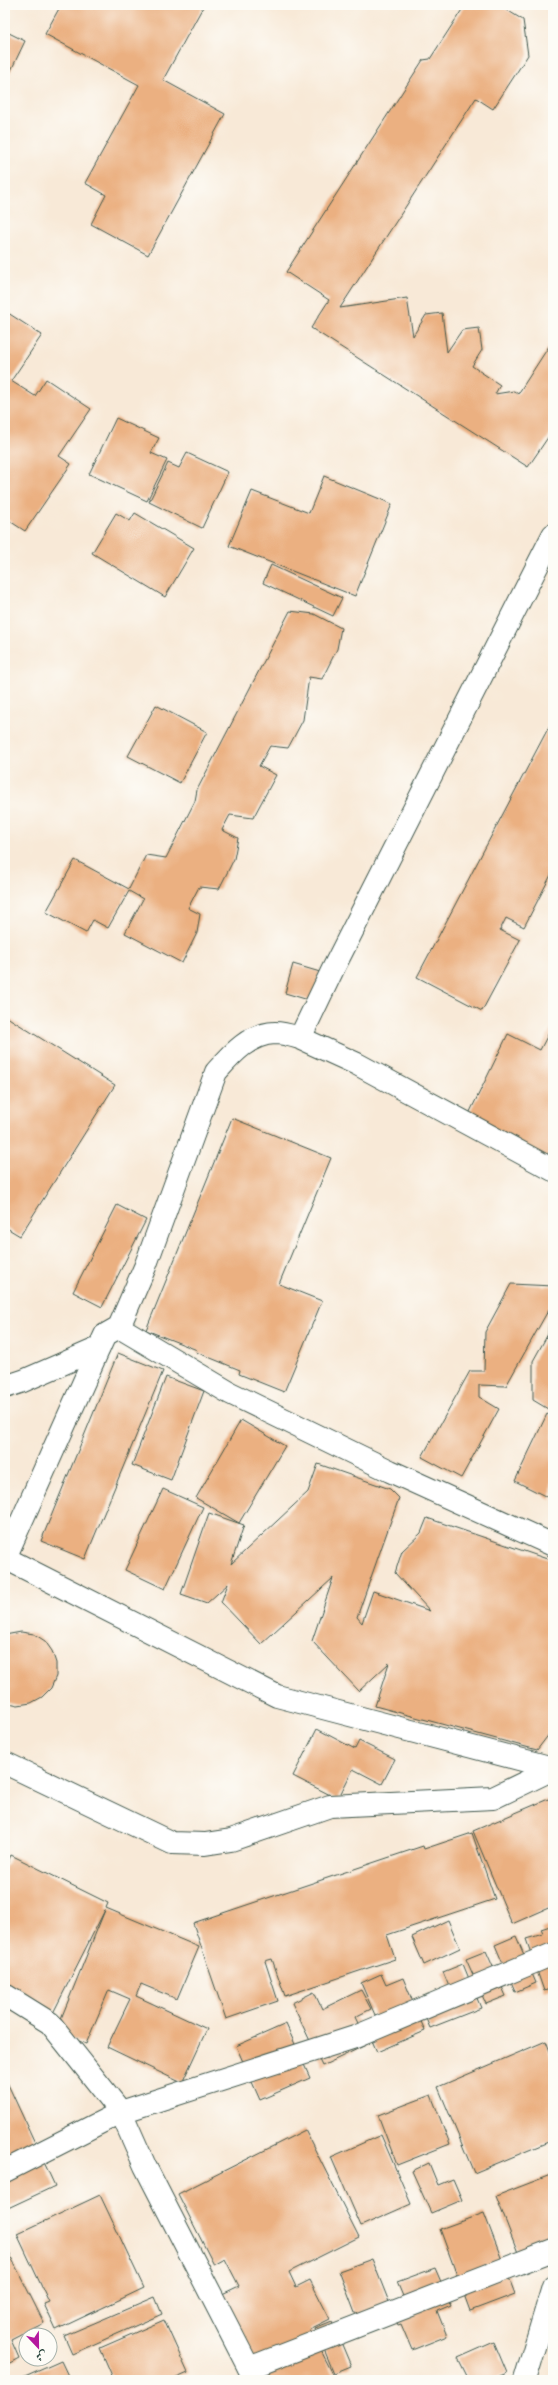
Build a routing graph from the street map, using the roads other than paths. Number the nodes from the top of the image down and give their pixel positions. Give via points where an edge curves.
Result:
1 (553, 535) edge
2 (300, 1038) junction
3 (553, 1170) edge
4 (119, 1327) junction
5 (99, 1348) junction
6 (5, 1387) edge
7 (553, 1545) edge
8 (5, 1558) edge
9 (5, 1763) edge
10 (553, 1768) edge
11 (553, 1954) edge
12 (5, 1995) edge
13 (121, 2112) junction
14 (5, 2171) edge
15 (553, 2250) edge
16 (553, 2287) edge
17 (252, 2374) edge
18 (525, 2380) edge

1 - 2 street
2 - 3 street via 357,1064
2 - 4 street via 276,1033 258,1037 237,1048 216,1072 144,1267
4 - 5 street via 105,1335
4 - 7 street via 230,1393 397,1474
5 - 6 street
5 - 8 street
8 - 10 street via 277,1696
9 - 10 street via 172,1843 187,1844 231,1840 330,1806 493,1798
11 - 13 street via 355,2038
12 - 13 street via 50,2023
13 - 14 street
13 - 17 street via 145,2166
15 - 17 street
16 - 18 street

